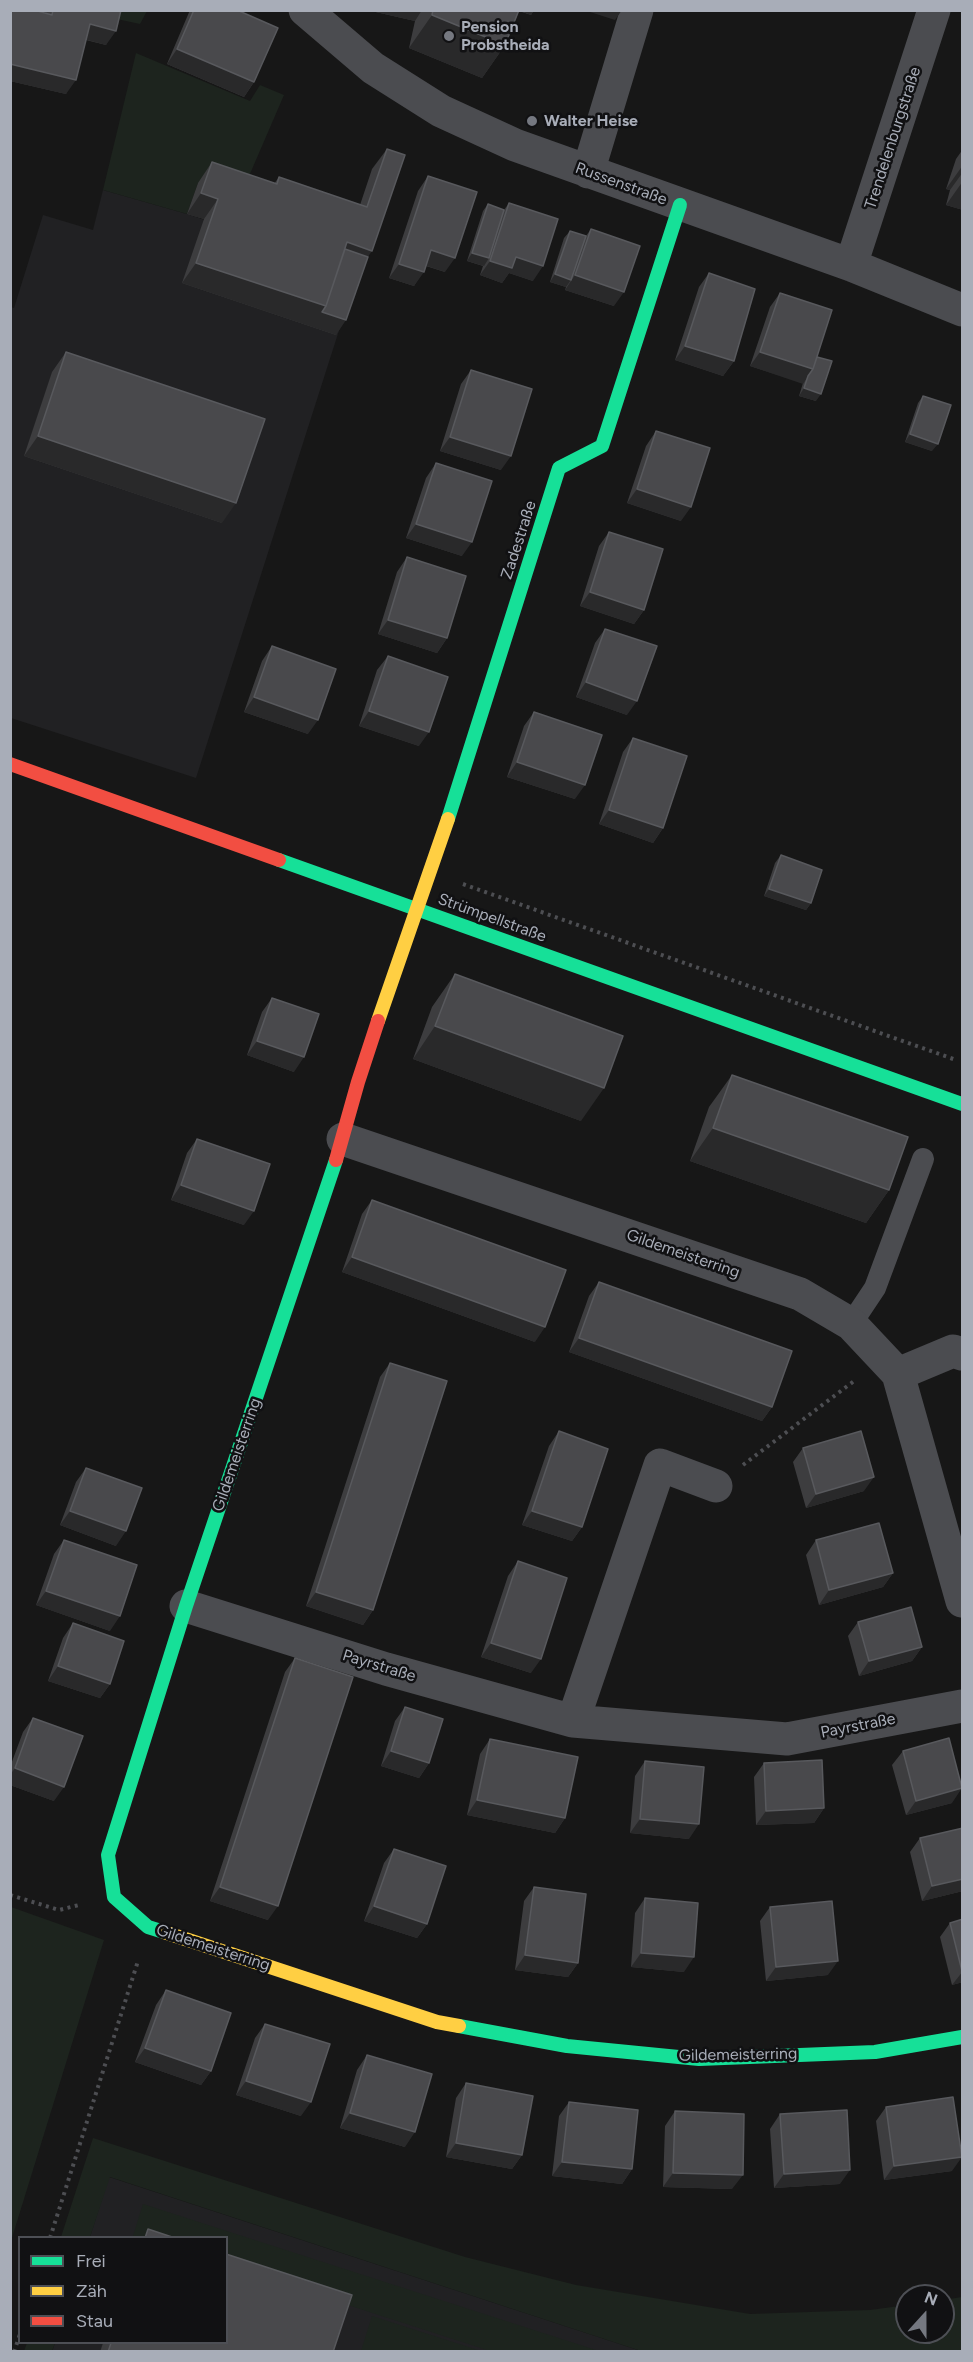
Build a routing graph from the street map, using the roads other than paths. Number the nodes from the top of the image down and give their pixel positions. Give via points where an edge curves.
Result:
1 (304, 10) edge
2 (637, 10) edge
3 (934, 10) edge
4 (588, 172) junction
5 (680, 205) junction
6 (851, 265) junction
7 (963, 310) edge
8 (10, 764) edge
9 (417, 908) junction
10 (963, 1104) edge
11 (343, 1138) junction
12 (923, 1159) dead end
13 (851, 1324) junction
14 (963, 1354) edge
15 (898, 1374) junction
16 (716, 1486) road end
17 (962, 1600) edge
18 (186, 1606) junction
19 (963, 1706) edge
20 (573, 1721) junction
21 (963, 2037) edge

1 - 4 street, Russenstraße via 373,68 441,111 515,145
2 - 4 street
3 - 6 street, Trendelenburgstraße
4 - 5 street, Russenstraße
5 - 6 street, Russenstraße
5 - 9 street, Zadestraße via 602,446 559,468
6 - 7 street, Russenstraße
8 - 9 street, Strümpellstraße
9 - 10 street, Strümpellstraße
9 - 11 street, Gildemeisterring
11 - 13 street, Gildemeisterring via 800,1294
11 - 18 street, Gildemeisterring
12 - 13 lane via 875,1288
13 - 15 street, Gildemeisterring
14 - 15 street via 953,1351
15 - 17 street, Gildemeisterring
16 - 20 street via 660,1465
18 - 20 street, Payrstraße via 386,1669
18 - 21 street, Gildemeisterring via 108,1855 114,1897 148,1927 437,2022 567,2046 699,2059 875,2052
19 - 20 street, Payrstraße via 787,1739

